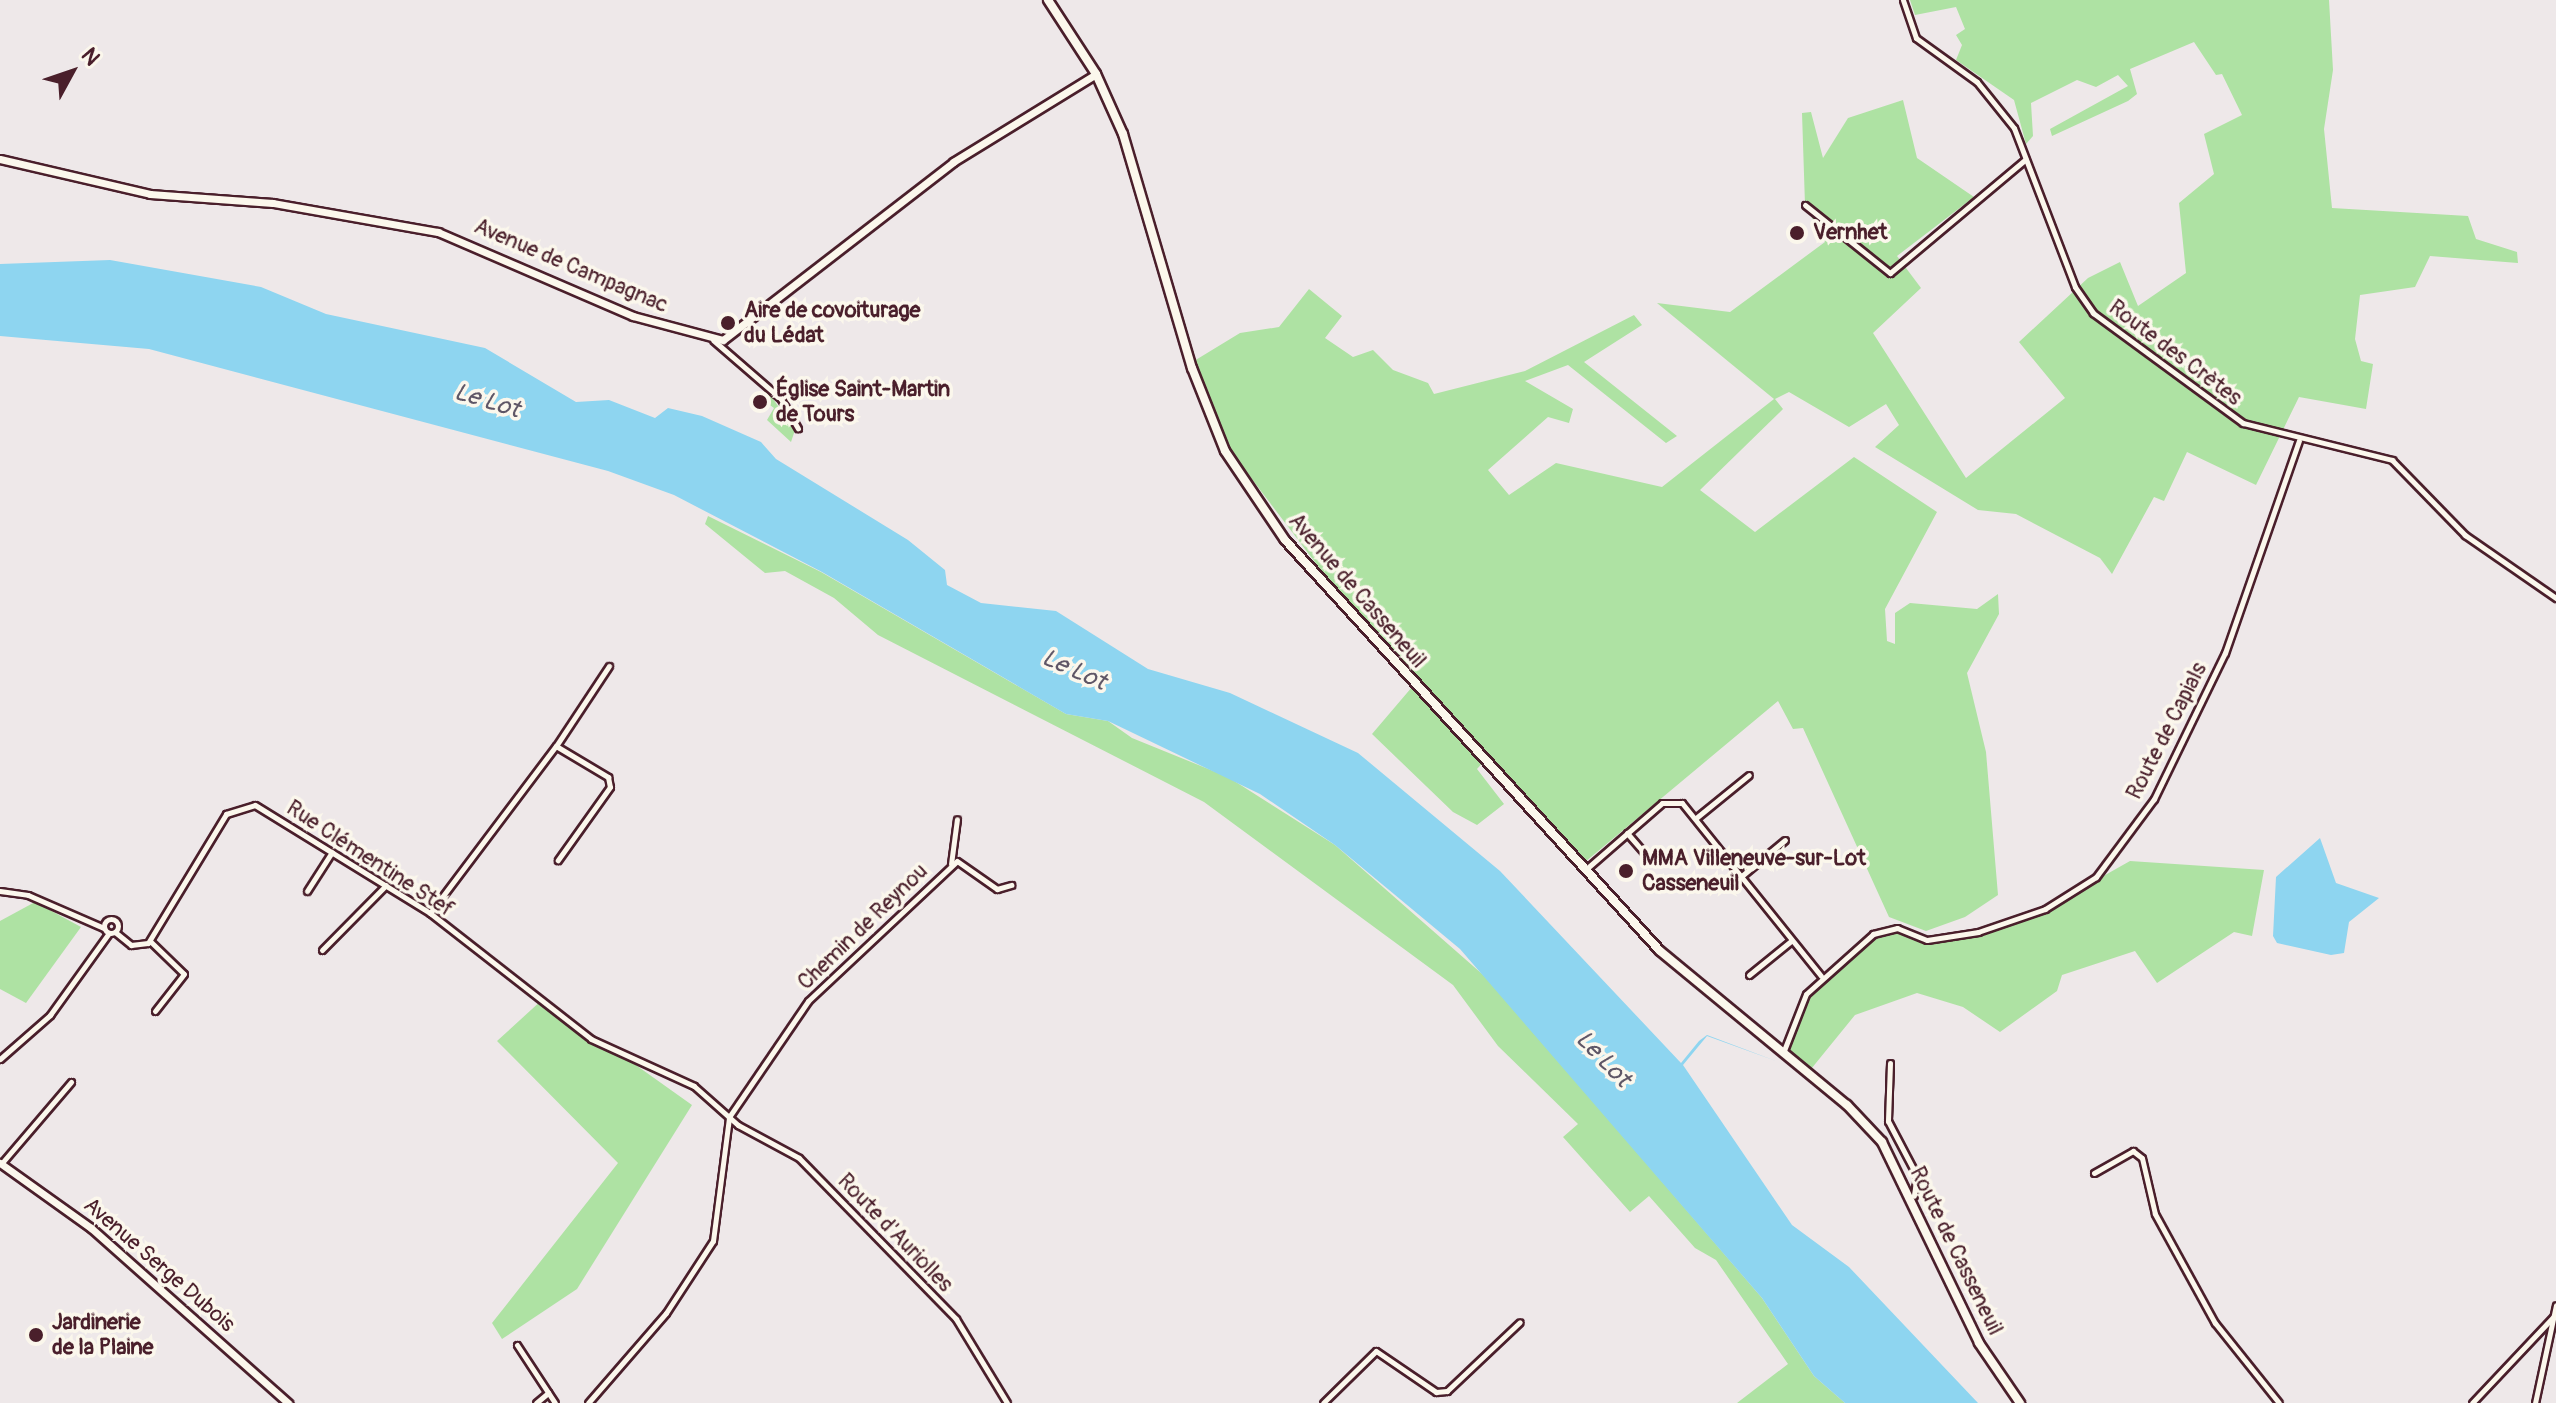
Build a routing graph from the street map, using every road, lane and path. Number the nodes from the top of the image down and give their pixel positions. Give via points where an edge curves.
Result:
1 (1048, 0) edge
2 (1903, 0) edge
3 (1096, 74) junction
4 (0, 159) edge
5 (2026, 159) junction
6 (1805, 205) dead end
7 (713, 340) junction
8 (798, 428) dead end
9 (2299, 441) junction
10 (2556, 598) edge
11 (609, 666) dead end
12 (556, 746) junction
13 (1749, 775) dead end
14 (1696, 818) junction
15 (957, 819) dead end
16 (1627, 833) junction
17 (1785, 840) dead end
18 (332, 852) junction
19 (1648, 857) dead end
20 (558, 860) dead end
21 (950, 865) junction
22 (1585, 870) junction
23 (1738, 879) junction
24 (386, 885) junction
25 (1011, 885) dead end
26 (0, 891) edge
27 (307, 891) dead end
28 (430, 913) junction
29 (109, 931) junction
30 (150, 941) junction
31 (1791, 941) junction
32 (322, 950) dead end
33 (1749, 975) dead end
34 (1821, 976) junction
35 (155, 1011) dead end
36 (1783, 1056) junction
37 (0, 1059) edge
38 (1890, 1063) dead end
39 (71, 1082) dead end
40 (729, 1117) junction
41 (1, 1164) edge
42 (2094, 1173) dead end
43 (1914, 1196) junction
44 (2556, 1305) edge
45 (2554, 1316) junction
46 (1520, 1322) dead end
47 (517, 1345) dead end
48 (548, 1393) junction
49 (288, 1403) edge
50 (536, 1403) edge
51 (555, 1403) edge
52 (588, 1403) edge
53 (1007, 1403) edge
54 (1323, 1403) edge
55 (2020, 1403) edge
56 (2279, 1403) edge
57 (2472, 1403) edge
58 (2535, 1403) edge

1 - 3 main road, Avenue de Casseneuil
2 - 5 street, Route des Crètes via 1922,44 1997,101
3 - 7 street via 953,162 738,332
3 - 22 main road, Avenue de Casseneuil via 1123,134 1192,368 1225,451 1285,540
4 - 7 street, Avenue de Campagnac via 78,178 438,232 633,316
5 - 6 street via 1974,197 1890,273
5 - 9 street, Route des Crètes via 2075,287 2093,313 2243,423
7 - 8 street via 781,399
9 - 10 street, Route des Crètes via 2392,460 2465,535
9 - 34 street, Route de Capials via 2225,653 2154,799 2096,877 2045,909 1978,932 1927,940 1897,928 1873,934
11 - 12 street
12 - 20 street via 608,777 610,787
12 - 28 street
13 - 14 street
14 - 16 street via 1670,800
14 - 23 street
15 - 21 street
16 - 19 street
16 - 22 street
17 - 23 street
18 - 24 street, Rue Clémentine Stef
18 - 27 street
18 - 30 street, Rue Clémentine Stef via 255,805 233,807
21 - 25 street, Chemin de Reynou via 963,862 997,889
21 - 40 street, Chemin de Reynou via 822,984
22 - 36 main road, Avenue de Casseneuil via 1672,963
23 - 31 street
24 - 28 street, Rue Clémentine Stef
24 - 32 street
26 - 29 street via 28,895
28 - 40 street, Rue Clémentine Stef via 591,1039 694,1086
29 - 30 street via 131,945
29 - 37 street via 50,1015
30 - 35 street via 184,974
31 - 33 street
31 - 34 street
34 - 36 street, Route de Capials via 1796,1011
36 - 43 main road, Route de Casseneuil via 1856,1114
38 - 43 street via 1888,1121 1917,1176
39 - 41 street
40 - 52 street, Chemin de Reynou via 713,1241 666,1313
40 - 53 street, Route d'Auriolles via 819,1176 956,1319
41 - 49 street, Avenue Serge Dubois via 82,1221
42 - 56 street via 2133,1151 2142,1158 2155,1214 2215,1323 2244,1368
43 - 55 main road, Route de Casseneuil via 1979,1343
44 - 45 street
45 - 57 street
45 - 58 street
46 - 54 street via 1447,1391 1436,1392 1376,1351
47 - 48 street
48 - 50 street
48 - 51 street

